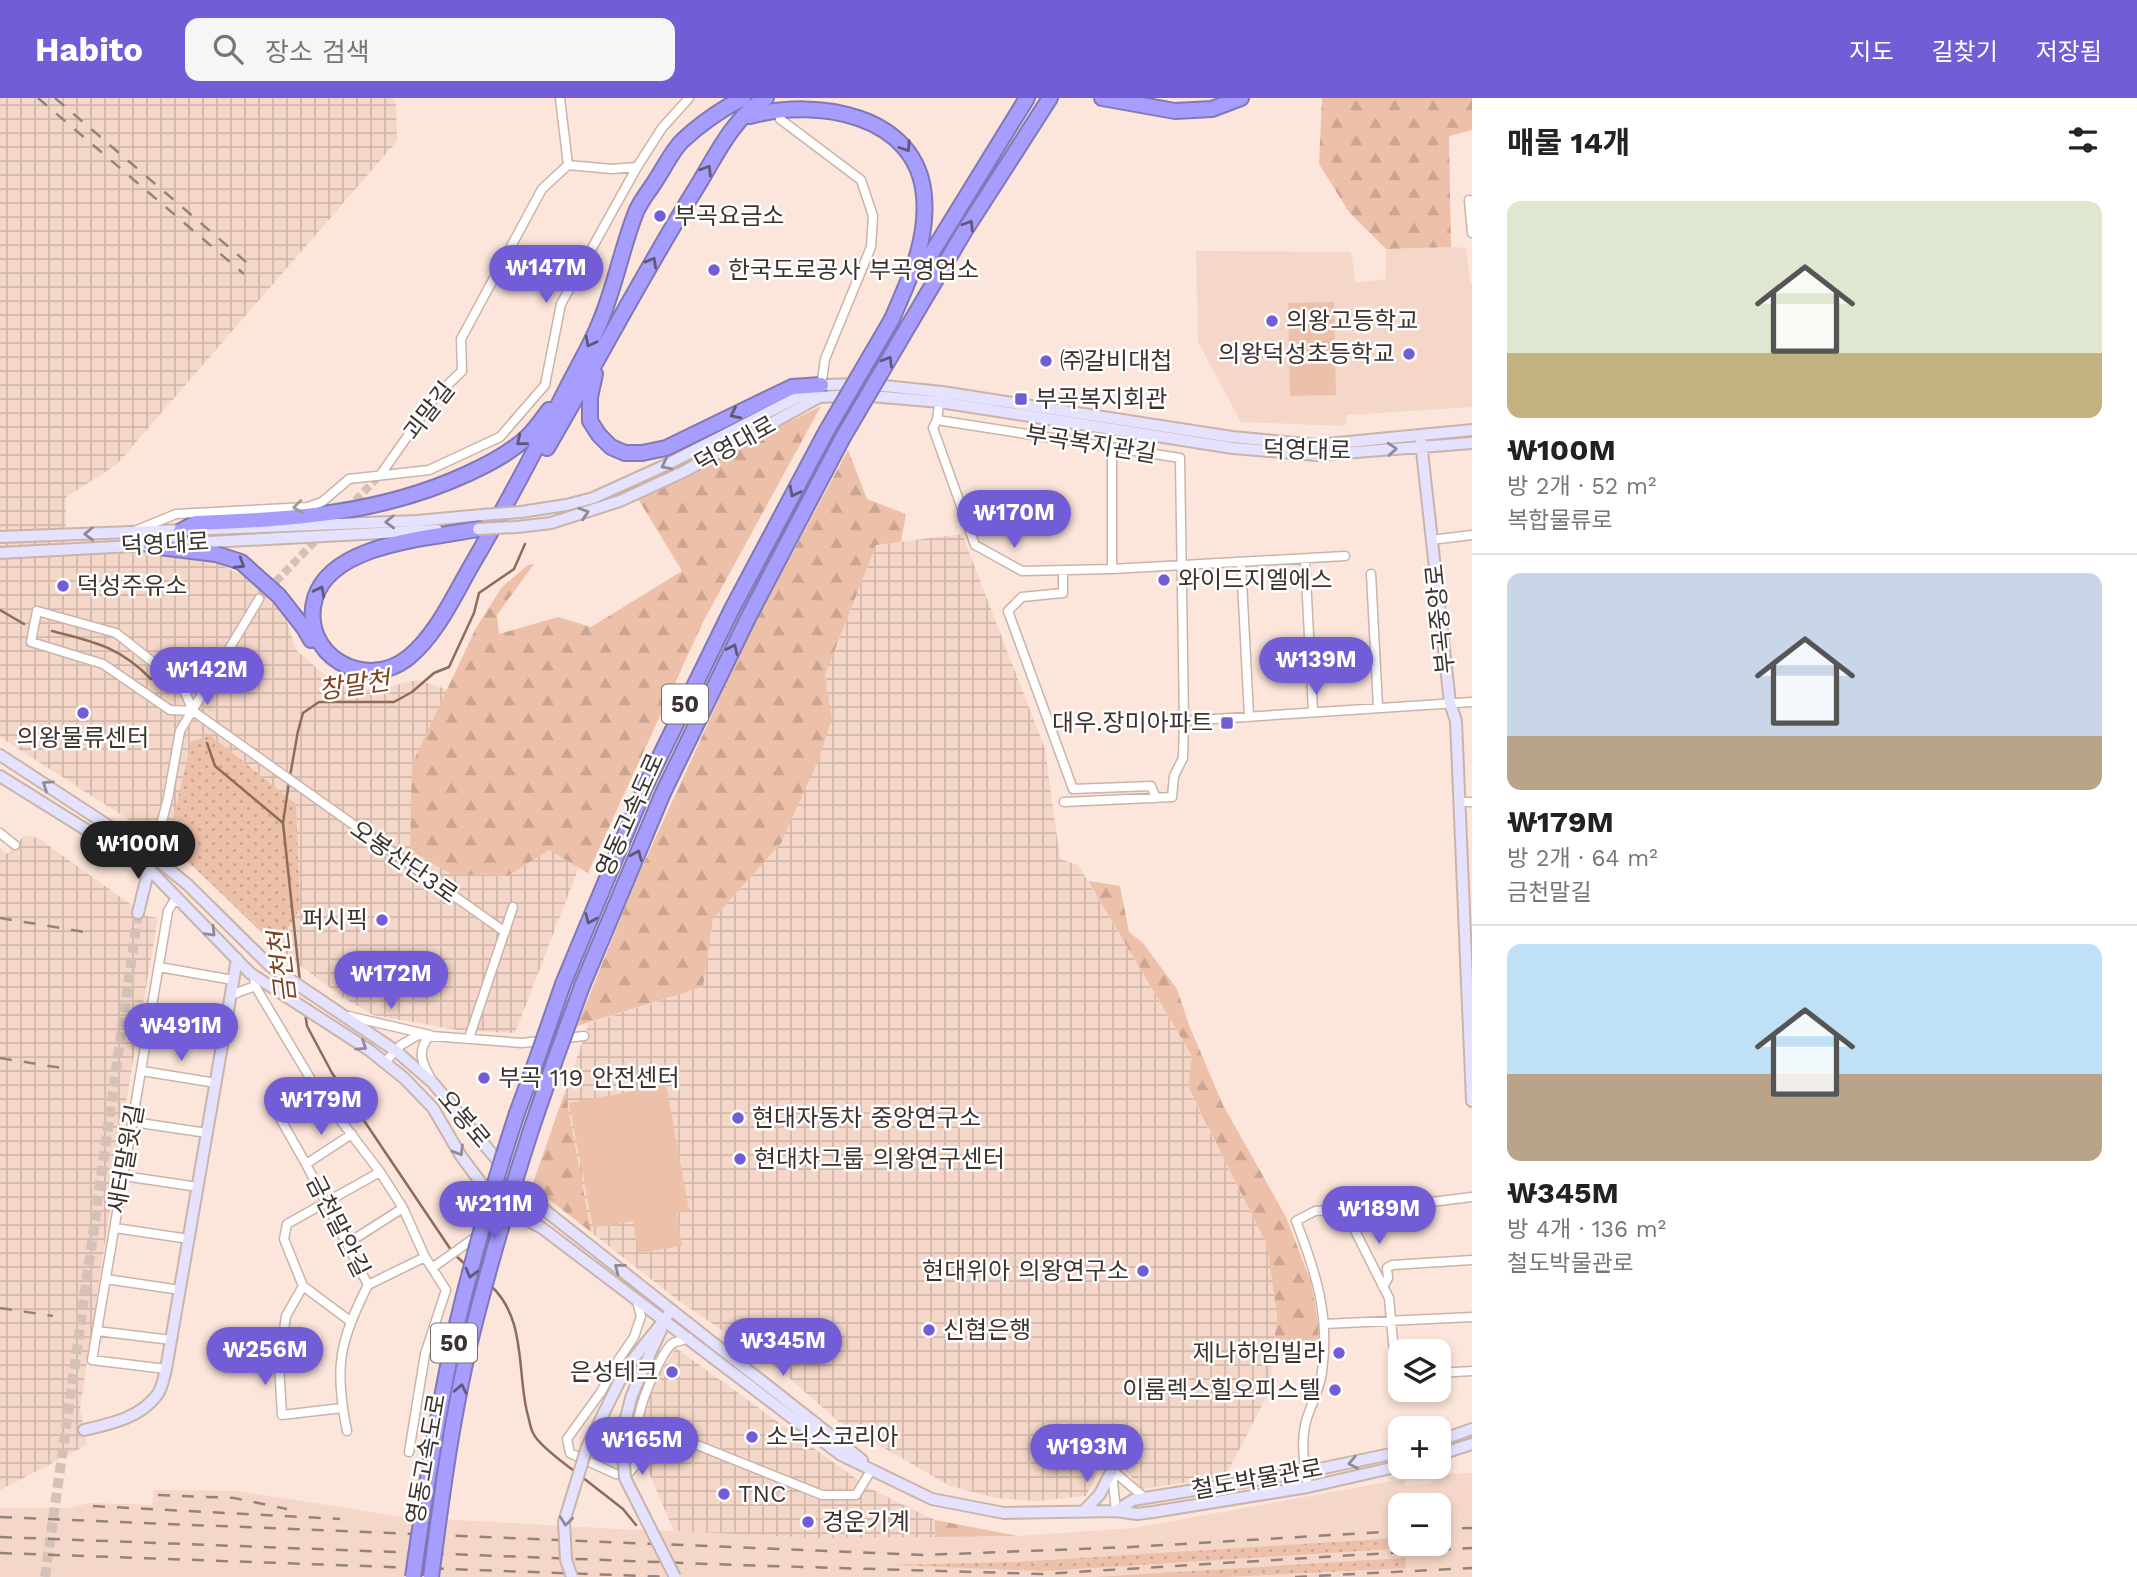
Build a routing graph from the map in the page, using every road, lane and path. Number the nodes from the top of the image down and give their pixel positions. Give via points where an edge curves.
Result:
1 (560, 98) edge
2 (689, 98) edge
3 (743, 98) edge
4 (766, 98) edge
5 (1027, 98) edge
6 (1050, 98) edge
7 (1102, 98) edge
8 (1145, 98) edge
9 (1217, 98) edge
10 (1241, 98) edge
11 (731, 102) edge
12 (780, 119) dead end
13 (735, 125) junction
14 (568, 164) junction
15 (637, 167) junction
16 (1469, 200) dead end
17 (1472, 233) edge
18 (892, 319) junction
19 (597, 362) junction
20 (566, 390) junction
21 (820, 391) junction
22 (941, 397) junction
23 (936, 421) junction
24 (1472, 430) edge
25 (1421, 441) junction
26 (1472, 443) edge
27 (1112, 447) junction
28 (381, 474) junction
29 (480, 522) junction
30 (181, 531) junction
31 (132, 532) junction
32 (1472, 535) edge
33 (0, 537) edge
34 (1431, 540) junction
35 (151, 546) junction
36 (0, 553) edge
37 (1345, 556) dead end
38 (1305, 559) junction
39 (1241, 562) junction
40 (1182, 566) junction
41 (1112, 569) junction
42 (1063, 571) junction
43 (1371, 574) dead end
44 (258, 598) tunnel mouth
45 (1472, 702) edge
46 (1450, 703) junction
47 (1378, 707) junction
48 (193, 710) junction
49 (1313, 712) junction
50 (1249, 716) junction
51 (1184, 721) junction
52 (0, 755) edge
53 (0, 776) edge
54 (1156, 798) junction
55 (1064, 802) dead end
56 (1460, 802) junction
57 (1472, 802) edge
58 (0, 833) edge
59 (15, 845) dead end
60 (153, 856) junction
61 (1467, 858) edge
62 (149, 869) junction
63 (187, 906) junction
64 (513, 907) dead end
65 (138, 913) tunnel mouth
66 (1468, 916) edge
67 (505, 932) junction
68 (237, 959) junction
69 (159, 967) junction
70 (1469, 973) edge
71 (233, 979) junction
72 (255, 981) junction
73 (231, 995) junction
74 (345, 1015) junction
75 (150, 1018) junction
76 (1471, 1031) edge
77 (224, 1033) junction
78 (430, 1035) junction
79 (584, 1037) dead end
80 (469, 1038) junction
81 (396, 1051) junction
82 (385, 1062) junction
83 (142, 1070) junction
84 (216, 1083) junction
85 (433, 1083) junction
86 (316, 1088) junction
87 (1472, 1089) edge
88 (1472, 1101) edge
89 (133, 1122) junction
90 (207, 1133) junction
91 (352, 1134) junction
92 (306, 1164) junction
93 (380, 1171) junction
94 (124, 1176) junction
95 (198, 1187) junction
96 (1472, 1198) edge
97 (326, 1203) junction
98 (403, 1208) junction
99 (1344, 1209) junction
100 (511, 1211) junction
101 (115, 1228) junction
102 (189, 1239) junction
103 (348, 1243) junction
104 (425, 1257) junction
105 (1472, 1260) edge
106 (432, 1268) junction
107 (106, 1279) junction
108 (368, 1285) junction
109 (303, 1286) junction
110 (1384, 1287) junction
111 (180, 1290) junction
112 (637, 1302) junction
113 (673, 1310) junction
114 (1472, 1317) edge
115 (350, 1321) junction
116 (664, 1321) junction
117 (1392, 1321) junction
118 (1324, 1324) junction
119 (97, 1331) junction
120 (689, 1338) junction
121 (1393, 1339) edge
122 (171, 1340) junction
123 (166, 1369) junction
124 (1472, 1371) edge
125 (1451, 1372) edge
126 (342, 1408) junction
127 (636, 1421) junction
128 (1472, 1429) edge
129 (84, 1430) dead end
130 (347, 1431) dead end
131 (1451, 1436) edge
132 (1472, 1444) edge
133 (1451, 1451) edge
134 (409, 1452) dead end
135 (1388, 1455) edge
136 (872, 1469) junction
137 (1112, 1469) junction
138 (1388, 1469) edge
139 (1306, 1472) junction
140 (1308, 1487) junction
141 (1145, 1498) junction
142 (1116, 1511) junction
143 (1083, 1513) junction
144 (413, 1577) edge
145 (430, 1577) edge
146 (572, 1577) edge
147 (675, 1577) edge

1 - 14 street
2 - 15 street
3 - 11 highway
4 - 13 highway
5 - 18 highway, 영동고속도로 / 50
145 -> 6 highway, 영동고속도로 / 50, bridge via 444,1475 474,1328 510,1193 582,986 663,793 842,439
7 - 10 highway via 1175,111 1212,109
8 - 9 highway via 1175,102
11 -> 20 highway via 681,142 637,209 600,322
12 - 21 street via 861,180 873,216 871,247 825,359
13 -> 18 highway via 761,110 807,102 851,107 894,131 918,170 924,195 920,252
19 -> 13 highway
14 - 15 street
14 - 28 street, 괴말길 via 542,190 461,339 462,370 435,397
15 - 28 street via 561,304 545,385 500,437 429,470
16 - 17 street
18 -> 144 highway, 영동고속도로 / 50, bridge via 732,609 645,787 563,984 493,1186 457,1325
21 -> 19 highway via 792,387 666,447 625,453 611,447 590,421
35 -> 19 highway via 216,554 241,562 286,604 328,664 366,677 389,676 413,663 452,613
20 -> 29 highway via 535,453 424,641 407,658 387,668 366,670 331,658 313,625 312,611 317,592 343,563 370,551
20 -> 30 highway via 526,439 486,465 439,486 335,514 196,523
21 - 22 street, 덕영대로 via 865,384
21 -> 29 street, 덕영대로, bridge via 593,498
29 -> 21 street, 덕영대로, bridge via 517,527 551,523 620,501 685,471
22 - 23 street
22 - 25 street, 덕영대로 via 1233,447 1317,455
23 - 27 street, 부곡복지관길
23 - 42 street via 933,428 975,545 1022,571
24 - 25 street, 덕영대로
25 - 26 street, 덕영대로
25 - 34 street, 부곡중앙로
27 - 40 street, 부곡복지관길 via 1180,458
27 - 41 street
28 -> 31 street via 349,480 322,502 308,507 176,514
29 -> 30 street, 덕영대로
29 - 35 street, 덕영대로
30 - 31 street, 덕영대로
31 -> 33 street, 덕영대로
32 - 34 street
34 - 46 street, 부곡중앙로
35 - 36 street, 덕영대로
37 - 38 street
38 - 39 street
38 - 49 street
39 - 40 street
39 - 50 street
40 - 41 street
40 - 51 street
41 - 42 street
42 - 54 street via 1063,593 1022,597 1008,611 1073,789 1151,786
43 - 47 street
44 - 48 street
45 - 46 street
46 - 47 street
46 - 56 street, 부곡중앙로 via 1456,721
47 - 49 street
48 - 48 street via 182,685 116,634 37,611 30,642 103,664 170,710
48 - 60 street via 180,732
48 - 67 street, 오봉산단3로
49 - 50 street
50 - 51 street
51 - 54 street via 1183,758 1174,776 1172,797
60 -> 52 street
53 - 62 street
54 - 55 street
56 - 57 street
56 - 61 street, 부곡중앙로
58 - 59 street
60 - 62 street
60 - 74 street, 오봉로 via 270,966
61 - 66 street, 부곡중앙로
62 - 63 street
62 - 65 street
63 -> 68 street
63 - 69 street, 새터말윗길 via 171,903
64 - 67 street
66 - 70 street, 부곡중앙로
67 - 80 street
68 - 71 street
68 - 72 street
69 - 71 street
69 - 75 street, 새터말윗길
70 - 76 street, 부곡중앙로
71 - 73 street
72 - 73 street
72 -> 82 street, 오봉로
72 - 86 street
73 - 77 street
74 - 78 street
74 - 81 street, 오봉로
75 - 77 street
75 - 83 street, 새터말윗길
76 - 87 street, 부곡중앙로
77 - 84 street
78 - 80 street
78 - 81 street via 418,1035
78 - 85 street via 421,1052
79 - 80 street via 522,1043
81 - 82 street
81 - 85 street, 오봉로
82 -> 100 street, 오봉로 via 422,1095 471,1171
83 - 84 street
83 - 89 street, 새터말윗길
84 - 90 street
113 -> 85 street, 오봉로 via 528,1197
86 - 91 street
86 - 92 street, 금천말안길 via 276,1111
87 - 88 street, 부곡중앙로
89 - 90 street
89 - 94 street, 새터말윗길
90 - 95 street
91 - 92 street
91 - 93 street
92 - 97 street, 금천말안길
93 - 97 street
93 - 98 street
94 - 95 street
94 - 101 street, 새터말윗길
95 - 102 street
96 - 99 street
97 - 103 street, 금천말안길
97 - 109 street via 287,1224 284,1239
98 - 103 street
98 - 104 street
99 - 110 street
99 - 118 street via 1315,1211 1297,1221 1315,1270
100 - 106 street
100 - 112 street, 오봉로 via 542,1228
101 - 102 street
101 - 107 street, 새터말윗길
102 - 111 street
103 - 108 street, 금천말안길
104 - 106 street
104 - 108 street
105 - 110 street via 1392,1265 1387,1268
106 - 134 street via 446,1290 425,1354
107 - 111 street
107 - 119 street, 새터말윗길
108 - 115 street, 금천말안길
109 - 115 street
109 - 126 street via 286,1316 279,1365 282,1415
110 - 117 street
111 - 122 street
112 - 116 street, 오봉로
112 - 127 street via 641,1316 634,1337 566,1439 570,1453 616,1474 628,1474 637,1463
113 - 116 street
113 - 136 street, 철도박물관로
114 - 117 street
115 - 126 street, 금천말안길 via 341,1363
116 - 120 street, 철도박물관로
116 -> 146 street, bridge via 626,1368 587,1447 564,1522
116 - 147 street, bridge via 631,1398 622,1434 625,1478
117 - 118 street
117 - 121 street
118 - 139 street via 1322,1374 1303,1438
119 - 122 street
119 - 123 street, 새터말윗길 via 92,1360
120 - 127 street via 673,1343 660,1362
120 - 136 street, 철도박물관로 via 841,1455
122 - 123 street
123 - 129 street via 158,1394 136,1414
124 - 125 street
126 - 130 street, 금천말안길
127 - 136 street via 822,1495 856,1494
128 - 131 street
132 - 133 street
135 -> 139 street, 철도박물관로
136 - 143 street, 철도박물관로 via 932,1499 1004,1513
137 - 141 street
137 - 142 street
137 - 143 street via 1100,1494
138 - 140 street, 철도박물관로
139 - 140 street
139 - 141 street, 철도박물관로
140 - 142 street, 철도박물관로 via 1153,1513
141 - 142 street, 철도박물관로
142 - 143 street, 철도박물관로

